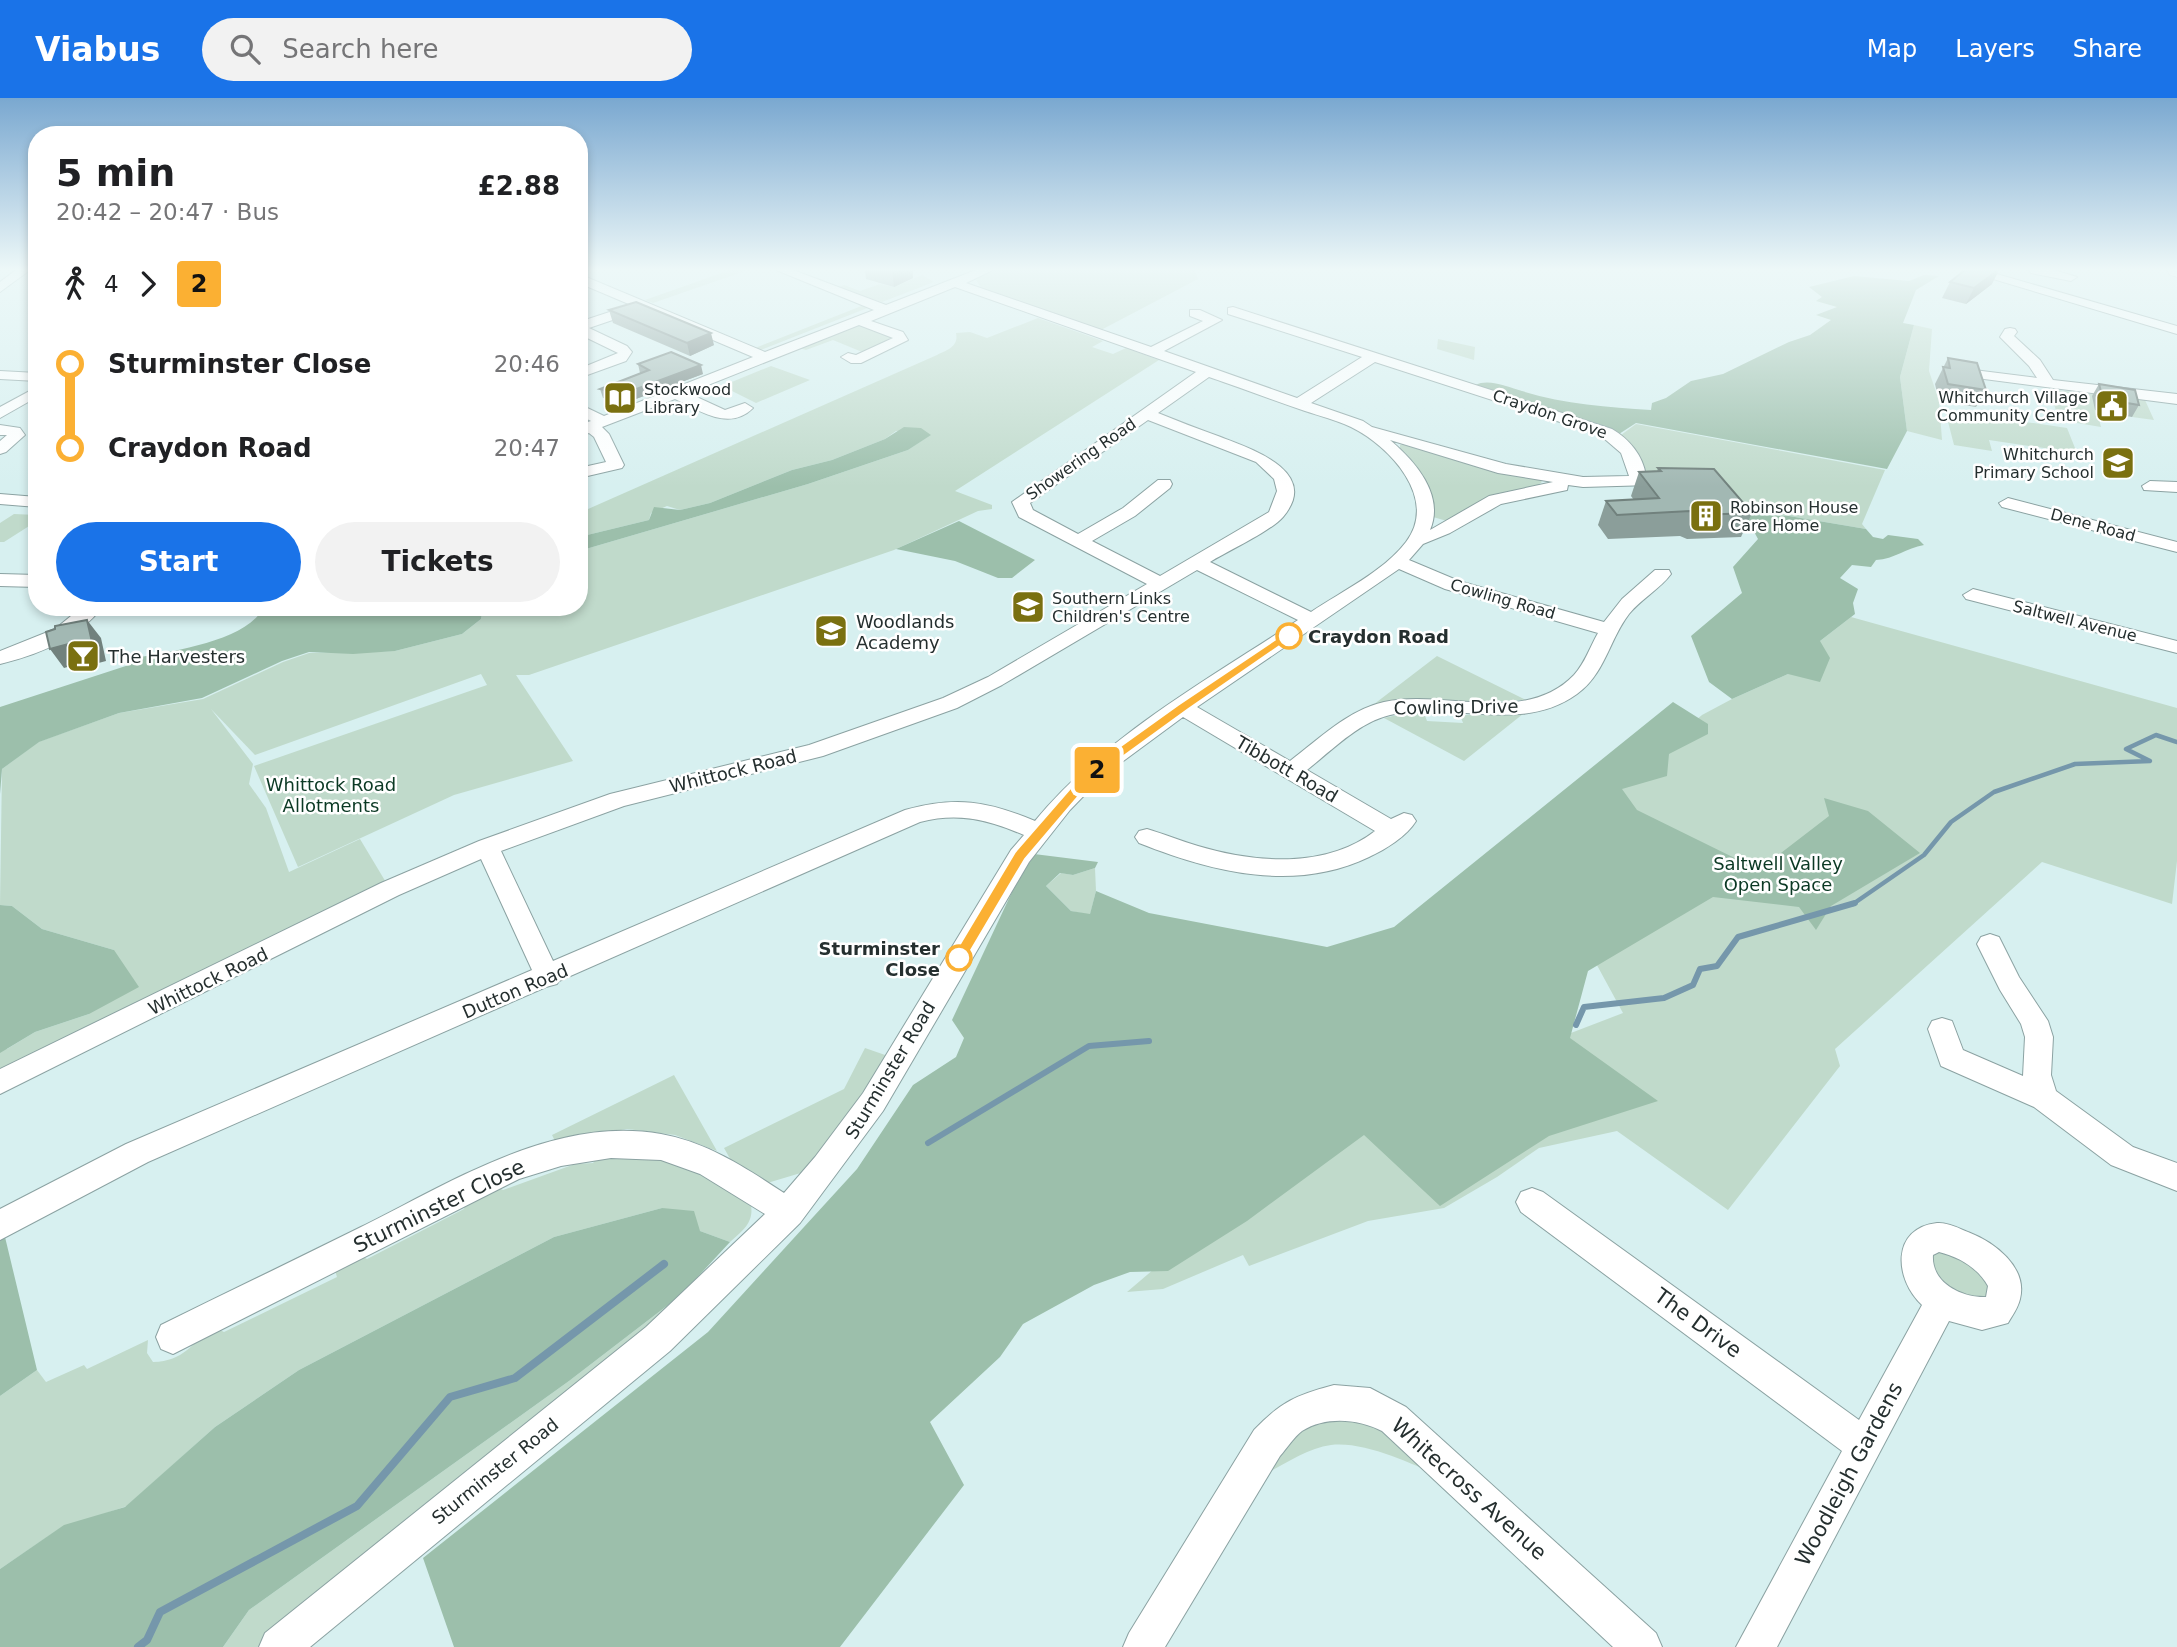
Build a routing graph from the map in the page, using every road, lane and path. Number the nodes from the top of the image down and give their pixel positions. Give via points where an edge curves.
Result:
1 (608, 342) edge
2 (729, 342) edge
3 (805, 342) edge
4 (898, 342) edge
5 (1129, 342) edge
6 (1171, 342) edge
7 (1331, 342) edge
8 (2012, 342) edge
9 (1154, 351) junction
10 (1374, 356) junction
11 (848, 357) dead end
12 (766, 358) junction
13 (1209, 370) junction
14 (588, 371) edge
15 (1966, 373) edge
16 (0, 374) edge
17 (28, 376) edge
18 (2048, 384) junction
19 (677, 394) junction
20 (28, 396) edge
21 (2177, 399) edge
22 (1301, 402) junction
23 (745, 408) dead end
24 (0, 413) edge
25 (1146, 414) junction
26 (592, 427) edge
27 (0, 430) edge
28 (1368, 430) junction
29 (1, 455) edge
30 (588, 473) edge
31 (1583, 482) junction
32 (1164, 484) dead end
33 (2150, 486) dead end
34 (2177, 487) edge
35 (0, 499) edge
36 (28, 501) edge
37 (2008, 503) dead end
38 (1078, 541) junction
39 (2177, 548) edge
40 (1407, 551) junction
41 (1198, 563) junction
42 (1662, 573) dead end
43 (0, 580) edge
44 (28, 581) edge
45 (1162, 584) junction
46 (1973, 595) dead end
47 (86, 616) edge
48 (1312, 620) junction
49 (1609, 630) junction
50 (2177, 647) edge
51 (0, 658) edge
52 (1182, 708) junction
53 (1291, 771) junction
54 (1038, 831) junction
55 (1147, 837) dead end
56 (487, 847) junction
57 (1990, 944) dead end
58 (548, 977) junction
59 (1942, 1029) dead end
60 (0, 1082) edge
61 (2045, 1098) junction
62 (2177, 1177) edge
63 (1532, 1202) dead end
64 (789, 1213) junction
65 (0, 1225) edge
66 (1942, 1301) dead end
67 (173, 1337) dead end
68 (1864, 1444) junction
69 (279, 1647) edge
70 (1143, 1647) edge
71 (1642, 1647) edge
72 (1756, 1647) edge

1 - 14 street via 625,353
2 - 12 street
3 - 12 street
4 - 11 street via 856,360
5 - 9 street
6 - 9 street
7 - 10 street, Craydon Grove
8 - 18 street via 2035,363
9 - 13 street
10 - 22 street
10 - 31 street, Craydon Grove via 1606,432 1626,446 1640,481
12 - 19 street
13 - 22 street
13 - 25 street, Showering Road
15 - 18 street
16 - 17 street
18 - 21 street
19 - 23 street via 725,416
19 - 26 street
20 - 24 street
22 - 28 street
25 - 38 street, Showering Road via 1021,502 1025,513
25 - 41 street, Whittock Road via 1262,459 1284,482 1287,495 1275,516
26 - 30 street via 620,464
27 - 29 street via 17,435
28 - 31 street via 1504,469
28 - 40 street via 1401,457 1421,485 1426,514
31 - 40 street via 1488,503
32 - 38 street via 1129,512
33 - 34 street
35 - 36 street
37 - 39 street, Dene Road
38 - 45 street, Showering Road
40 - 48 street, Sturminster Road
40 - 49 street, Cowling Road via 1452,584
41 - 45 street, Whittock Road
41 - 48 street
42 - 49 street, Cowling Drive via 1632,598
43 - 44 street
45 - 56 street, Whittock Road via 995,681 911,719 815,751 618,800
46 - 50 street, Saltwell Avenue
47 - 51 street via 61,633
48 - 52 street, Sturminster Road
49 - 53 street, Cowling Drive via 1587,677 1553,699 1502,709 1383,709 1363,718
52 - 53 street, Tibbott Road
52 - 54 street, Sturminster Road via 1095,771
53 - 55 street, Tibbott Road via 1397,825 1369,847 1342,859 1270,868 1216,862
54 - 58 street, Dutton Road via 988,811 942,807
54 - 64 street, Sturminster Road via 873,1102
56 - 58 street
56 - 60 street, Whittock Road via 390,889
57 - 61 street via 2034,1021 2039,1037 2037,1075
58 - 65 street, Dutton Road via 138,1153
59 - 61 street via 1951,1058
61 - 62 street via 2122,1156
63 - 68 street, The Drive
64 - 67 street, Sturminster Close via 710,1163 673,1149 626,1142 565,1149 511,1168
64 - 69 street, Sturminster Road via 658,1339
66 - 68 street, Woodleigh Gardens
68 - 72 street, Woodleigh Gardens
70 - 71 street, Whitecross Avenue via 1267,1443 1288,1420 1334,1403 1370,1406 1394,1419

